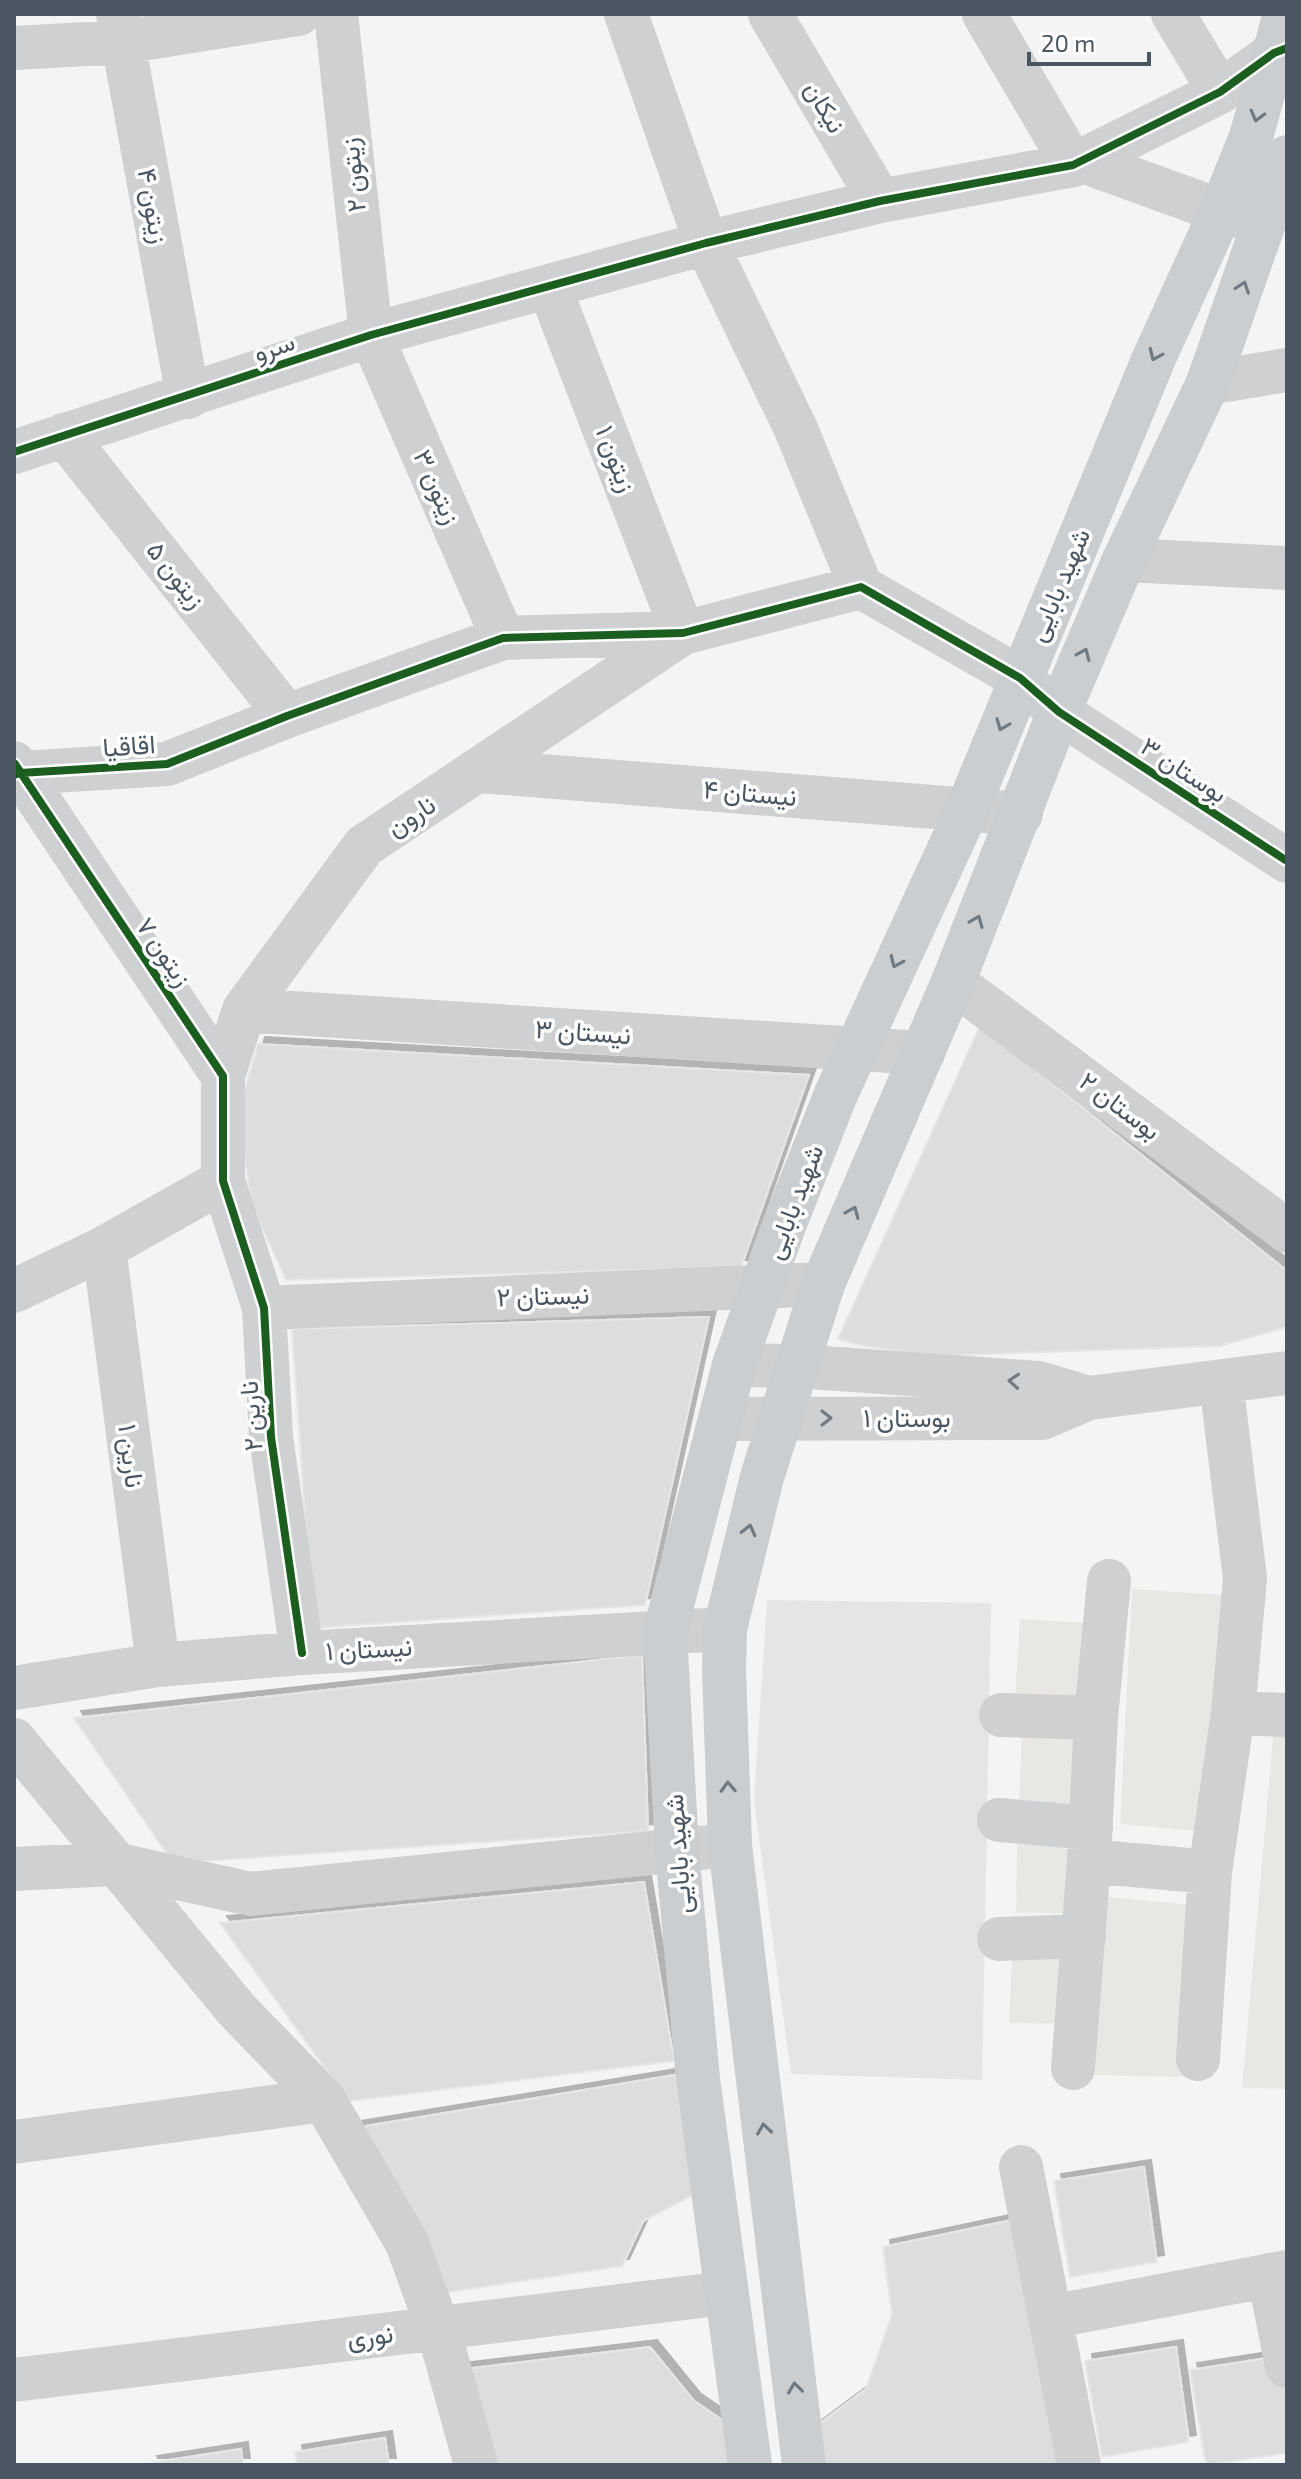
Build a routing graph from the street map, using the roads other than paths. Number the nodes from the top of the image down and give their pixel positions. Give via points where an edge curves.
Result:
1 (298, 14) edge
2 (336, 14) edge
3 (626, 14) edge
4 (770, 14) edge
5 (984, 14) edge
6 (1173, 14) edge
7 (120, 28) edge
8 (1282, 38) edge
9 (14, 48) edge
10 (1220, 92) junction
11 (1287, 157) edge
12 (1078, 163) junction
13 (880, 201) junction
14 (1221, 211) junction
15 (1265, 223) junction
16 (706, 243) junction
17 (549, 286) junction
18 (371, 335) junction
19 (1287, 370) edge
20 (1208, 383) junction
21 (188, 397) junction
22 (64, 435) junction
23 (14, 452) edge
24 (1124, 560) junction
25 (1287, 568) edge
26 (861, 587) junction
27 (683, 633) junction
28 (503, 638) junction
29 (1020, 678) junction
30 (1059, 712) junction
31 (287, 716) junction
32 (16, 770) edge
33 (480, 771) junction
34 (967, 810) junction
35 (1021, 814) junction
36 (1287, 861) edge
37 (953, 982) junction
38 (244, 1010) junction
39 (856, 1050) junction
40 (923, 1053) junction
41 (223, 1076) junction
42 (223, 1181) junction
43 (1287, 1231) edge
44 (104, 1248) junction
45 (21, 1275) edge
46 (823, 1284) junction
47 (761, 1287) junction
48 (264, 1308) junction
49 (734, 1365) junction
50 (795, 1366) junction
51 (1285, 1380) edge
52 (1221, 1382) junction
53 (1089, 1398) junction
54 (779, 1418) junction
55 (720, 1419) junction
56 (1109, 1581) dead end
57 (725, 1629) junction
58 (665, 1632) junction
59 (302, 1653) junction
60 (158, 1665) junction
61 (14, 1688) edge
62 (1233, 1713) junction
63 (1001, 1715) dead end
64 (1287, 1715) edge
65 (1096, 1718) junction
66 (14, 1740) edge
67 (999, 1820) dead end
68 (730, 1845) junction
69 (1090, 1845) junction
70 (677, 1850) junction
71 (114, 1864) junction
72 (14, 1869) edge
73 (1210, 1872) junction
74 (1084, 1936) junction
75 (999, 1939) dead end
76 (1198, 2059) dead end
77 (1073, 2068) dead end
78 (324, 2100) junction
79 (14, 2142) edge
80 (1021, 2167) dead end
81 (1278, 2273) edge
82 (726, 2293) junction
83 (1050, 2317) junction
84 (438, 2328) junction
85 (1287, 2366) edge
86 (14, 2380) edge
87 (476, 2465) edge
88 (750, 2465) edge
89 (804, 2465) edge
90 (1079, 2465) edge

1 - 7 street
2 - 18 street, زیتون ۲
3 - 16 street
4 - 13 street, نیکان
5 - 12 street
6 - 10 street
7 - 9 street
7 - 21 street, زیتون ۴
8 - 10 street
8 -> 14 main road, شهید بابایی
10 - 12 street
11 - 15 main road, شهید بابایی
12 - 13 street, سرو
12 - 14 street
13 - 16 street, سرو
14 - 15 street
14 -> 29 main road, شهید بابایی
20 -> 15 main road, شهید بابایی
16 - 17 street, سرو
16 - 26 street via 795,427
17 - 18 street, سرو
17 - 27 street, زیتون ۱
18 - 21 street, سرو
18 - 28 street, زیتون ۳
19 - 20 street
20 - 24 main road, شهید بابایی
21 - 22 street, سرو
22 - 23 street, سرو
22 - 31 street, زیتون ۵
24 - 25 street
30 -> 24 main road, شهید بابایی
26 - 27 street
26 - 29 street, بوستان ۳
27 - 28 street, اقاقیا
27 - 33 street, نارون
28 - 31 street, اقاقیا
29 - 30 street, بوستان ۳
29 -> 34 main road, شهید بابایی
30 - 35 main road, شهید بابایی
30 - 36 street, بوستان ۳
31 - 32 street, اقاقیا via 167,764
32 - 41 street, زیتون ۷
33 - 34 street, نیستان ۴
33 - 38 street, نارون via 364,846
34 - 35 street, نیستان ۴
34 -> 39 main road, شهید بابایی
37 -> 35 main road, شهید بابایی
37 - 40 main road, شهید بابایی
37 - 43 street, بوستان ۲
38 - 39 street, نیستان ۳
38 - 41 street, نارون
39 - 40 street, نیستان ۳
39 - 47 main road, شهید بابایی
46 -> 40 main road, شهید بابایی
41 - 42 street
42 - 44 street
42 - 48 street, نارین ۲
44 - 45 street
44 - 60 street, نارین ۱
46 - 47 street, نیستان ۲
46 - 50 main road, شهید بابایی
47 - 48 street, نیستان ۲
47 - 49 main road, شهید بابایی
48 - 59 street, نارین ۲ via 271,1437
49 - 50 street, بوستان ۱
49 - 55 main road, شهید بابایی
53 -> 50 street, بوستان ۱ via 1039,1383
50 - 54 main road, شهید بابایی
51 - 52 street, بوستان ۱
52 - 53 street, بوستان ۱
52 - 62 street via 1245,1578
54 -> 53 street, بوستان ۱ via 1042,1418
54 - 55 street, بوستان ۱
57 -> 54 main road, شهید بابایی
55 - 58 main road, شهید بابایی
56 - 65 street
57 - 58 street, نیستان ۱
68 -> 57 main road, شهید بابایی
58 - 59 street, نیستان ۱
58 - 70 main road, شهید بابایی
59 - 60 street, نیستان ۱
60 - 61 street, نیستان ۱
62 - 64 street
62 - 73 street
63 - 65 street
65 - 69 street
66 - 71 street
67 - 69 street
68 - 70 street
89 -> 68 main road, شهید بابایی
69 - 73 street
69 - 74 street
70 - 71 street via 251,1894
70 - 82 main road, شهید بابایی via 698,2079
71 - 72 street
71 - 78 street via 236,2009
73 - 76 street
74 - 75 street
74 - 77 street
78 - 79 street
78 - 84 street via 407,2243
80 - 83 street
81 - 83 street
81 - 85 street
82 - 84 street, نوری
82 - 88 main road, شهید بابایی
83 - 90 street
84 - 86 street, نوری
84 - 87 street

